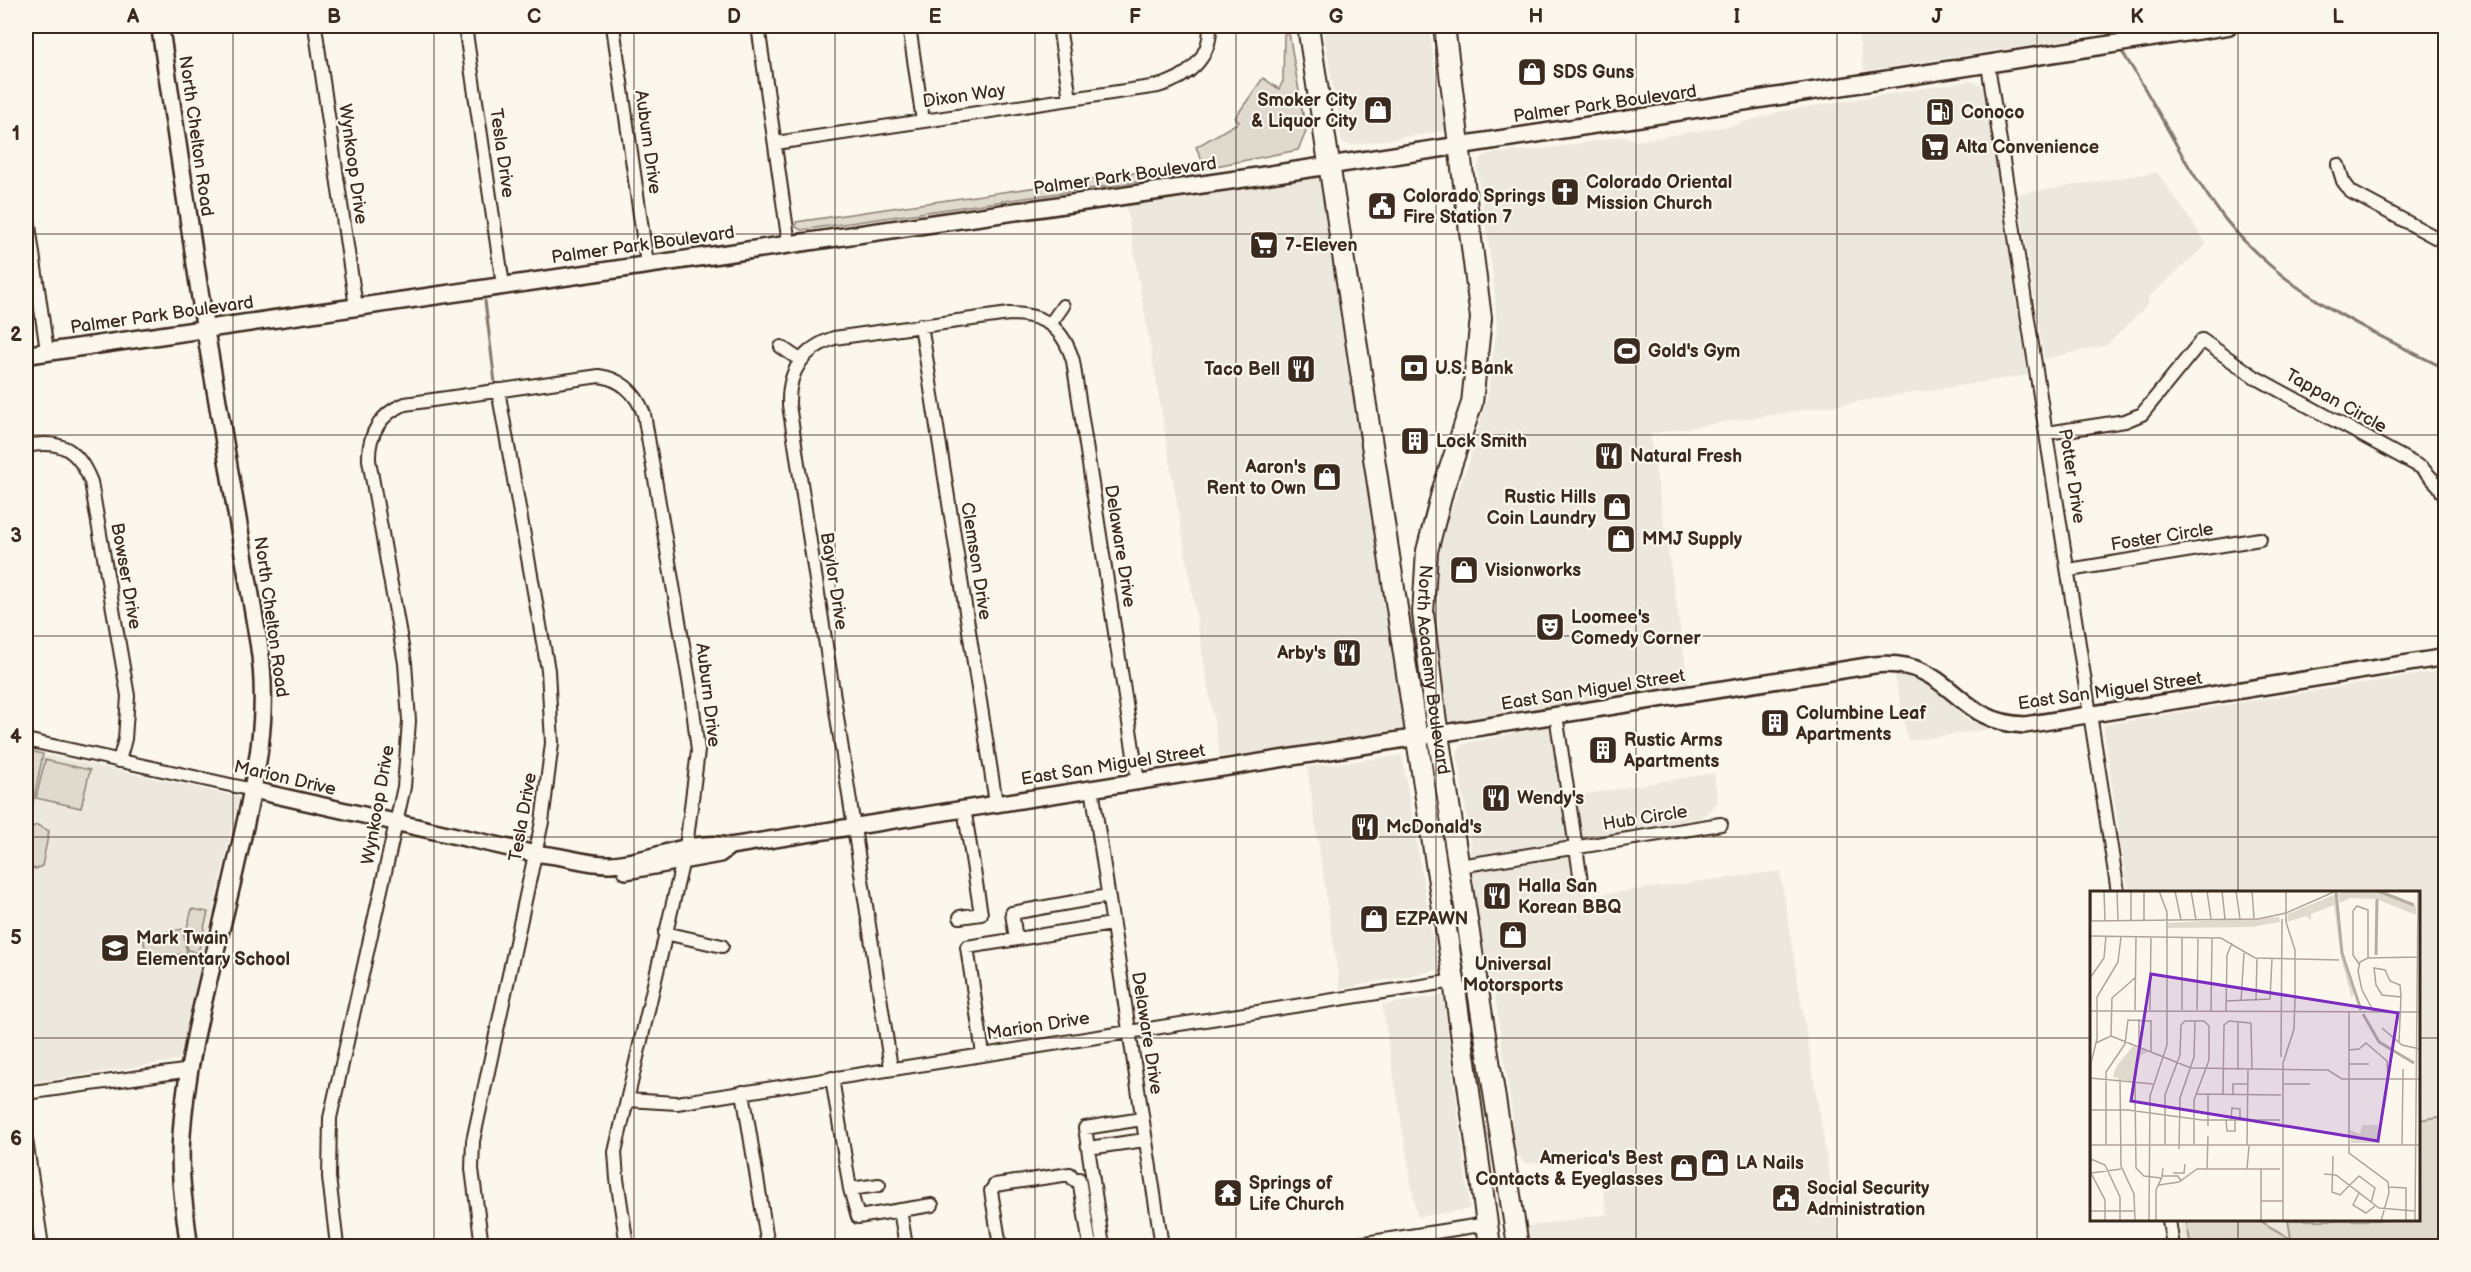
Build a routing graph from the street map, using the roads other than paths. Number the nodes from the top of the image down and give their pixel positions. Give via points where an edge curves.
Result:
1 (160, 26) edge
2 (315, 26) edge
3 (465, 26) edge
4 (613, 26) edge
5 (758, 26) edge
6 (909, 26) edge
7 (1059, 26) edge
8 (1210, 26) edge
9 (1308, 26) edge
10 (1444, 26) edge
11 (2228, 26) edge
12 (1988, 65) junction
13 (1070, 99) junction
14 (923, 121) junction
15 (776, 143) junction
16 (1461, 143) junction
17 (1329, 165) junction
18 (2338, 165) dead end
19 (26, 205) edge
20 (2445, 243) edge
21 (789, 244) junction
22 (647, 264) junction
23 (503, 285) junction
24 (1063, 306) dead end
25 (356, 307) junction
26 (1051, 323) junction
27 (921, 325) junction
28 (205, 328) junction
29 (781, 347) dead end
30 (47, 351) junction
31 (26, 355) edge
32 (800, 360) junction
33 (498, 390) junction
34 (2047, 433) junction
35 (26, 446) edge
36 (2445, 500) edge
37 (2260, 539) dead end
38 (2069, 570) junction
39 (2445, 657) edge
40 (2091, 713) junction
41 (1556, 716) junction
42 (1439, 736) junction
43 (1417, 738) junction
44 (26, 740) edge
45 (119, 761) junction
46 (1138, 781) junction
47 (1092, 788) junction
48 (253, 790) junction
49 (996, 803) junction
50 (964, 808) junction
51 (395, 824) junction
52 (1721, 824) dead end
53 (853, 826) junction
54 (1575, 848) junction
55 (536, 854) junction
56 (685, 855) junction
57 (1460, 866) junction
58 (1581, 881) dead end
59 (2118, 891) edge
60 (1108, 896) junction
61 (960, 917) dead end
62 (1112, 924) junction
63 (665, 933) junction
64 (1016, 939) junction
65 (722, 946) dead end
66 (1454, 981) junction
67 (1128, 1031) junction
68 (983, 1054) junction
69 (891, 1068) junction
70 (190, 1070) junction
71 (832, 1078) junction
72 (743, 1092) junction
73 (26, 1093) edge
74 (627, 1100) junction
75 (1142, 1119) junction
76 (26, 1140) edge
77 (1145, 1140) junction
78 (1088, 1148) junction
79 (879, 1185) dead end
80 (850, 1189) junction
81 (932, 1205) dead end
82 (900, 1210) junction
83 (2169, 1221) edge
84 (1487, 1224) junction
85 (42, 1246) edge
86 (189, 1246) edge
87 (337, 1246) edge
88 (482, 1246) edge
89 (627, 1246) edge
90 (768, 1246) edge
91 (906, 1246) edge
92 (1000, 1246) edge
93 (1090, 1246) edge
94 (1103, 1246) edge
95 (1162, 1246) edge
96 (1346, 1246) edge
97 (1490, 1246) edge
98 (1518, 1246) edge
99 (2173, 1246) edge

1 - 28 main road, North Chelton Road
2 - 25 street, Wynkoop Drive
3 - 23 street, Tesla Drive
4 - 22 street, Auburn Drive
5 - 15 street
6 - 14 street
7 - 13 street
8 - 13 street, Dixon Way via 1207,47 1183,77 1158,86
9 - 17 highway, North Academy Boulevard
10 - 16 highway, North Academy Boulevard
11 - 12 main road, Palmer Park Boulevard
12 - 16 main road, Palmer Park Boulevard
12 - 34 street, Potter Drive
13 - 14 street, Dixon Way
14 - 15 street, Dixon Way
15 - 21 street
16 - 17 main road, Palmer Park Boulevard
16 - 42 highway, North Academy Boulevard via 1481,318 1472,403 1433,522 1424,576 1424,628
17 - 21 main road, Palmer Park Boulevard
17 - 43 highway, North Academy Boulevard
18 - 20 street via 2351,192
19 - 30 street
21 - 22 main road, Palmer Park Boulevard
22 - 23 main road, Palmer Park Boulevard
23 - 25 main road, Palmer Park Boulevard
24 - 26 street
25 - 28 main road, Palmer Park Boulevard
26 - 27 street via 1036,316 1010,314
26 - 46 street, Delaware Drive via 1064,337 1073,361
27 - 32 street via 834,338 813,347
27 - 49 street, Clemson Drive
28 - 30 main road, Palmer Park Boulevard
28 - 48 main road, North Chelton Road via 263,671 263,729
29 - 32 street
30 - 31 main road, Palmer Park Boulevard
32 - 53 street, Baylor Drive via 789,383 789,405
33 - 51 street, Wynkoop Drive via 397,407 380,421 371,439 369,460 408,695 406,765
33 - 55 street, Tesla Drive via 550,698 551,763
33 - 56 street, Auburn Drive via 599,376 620,382 640,403 698,751
34 - 36 street, Tappan Circle via 2124,421 2142,414 2202,340 2255,377 2422,468 2439,486
34 - 38 street, Potter Drive
35 - 45 street, Bowser Drive via 60,445 81,462 92,482 128,696
37 - 38 street, Foster Circle
38 - 40 street, Potter Drive
39 - 40 street, East San Miguel Street
40 - 41 street, East San Miguel Street via 2025,725 1996,722 1975,712 1925,671 1888,664
40 - 59 street, Potter Drive
41 - 42 street, East San Miguel Street
41 - 54 street
42 - 43 street, East San Miguel Street
42 - 57 highway, North Academy Boulevard
43 - 46 street, East San Miguel Street
43 - 66 highway, North Academy Boulevard
44 - 45 street, Marion Drive
45 - 48 street, Marion Drive
46 - 47 street, East San Miguel Street
47 - 49 street, East San Miguel Street
47 - 60 street, Delaware Drive
48 - 51 street, Marion Drive
48 - 70 main road, North Chelton Road
49 - 50 street, East San Miguel Street
50 - 53 street, East San Miguel Street
50 - 61 street via 981,914
51 - 55 street, Marion Drive
51 - 87 street, Wynkoop Drive via 330,1118 329,1177
52 - 54 street, Hub Circle
53 - 56 street, East San Miguel Street via 730,846 720,854
53 - 69 street, Baylor Drive
54 - 57 street, Hub Circle
54 - 58 street
55 - 56 street, Marion Drive via 551,864 598,873 615,873
55 - 88 street, Tesla Drive via 473,1141 472,1169
56 - 63 street, Auburn Drive
57 - 98 highway, North Academy Boulevard
60 - 62 street, Delaware Drive
60 - 64 street via 1012,913
62 - 64 street
62 - 67 street, Delaware Drive
63 - 65 street
63 - 74 street, Auburn Drive
64 - 68 street via 968,947
66 - 67 street, Marion Drive
66 - 84 highway, North Academy Boulevard
67 - 68 street, Marion Drive
67 - 75 street, Delaware Drive
68 - 69 street, Marion Drive
69 - 71 street, Marion Drive
70 - 73 street
70 - 86 main road, North Chelton Road via 181,1143
71 - 72 street, Marion Drive
71 - 80 street
72 - 74 street, Marion Drive via 670,1104
72 - 90 street
74 - 89 street, Auburn Drive via 615,1165
75 - 77 street, Delaware Drive
75 - 78 street via 1085,1128
76 - 85 street
77 - 78 street
77 - 95 street, Delaware Drive
78 - 94 street
79 - 80 street
80 - 82 street via 858,1217
81 - 82 street
82 - 91 street
83 - 99 street
84 - 96 street
84 - 97 highway, North Academy Boulevard
92 - 93 street via 991,1191 995,1185 1070,1174 1074,1180 1079,1179

